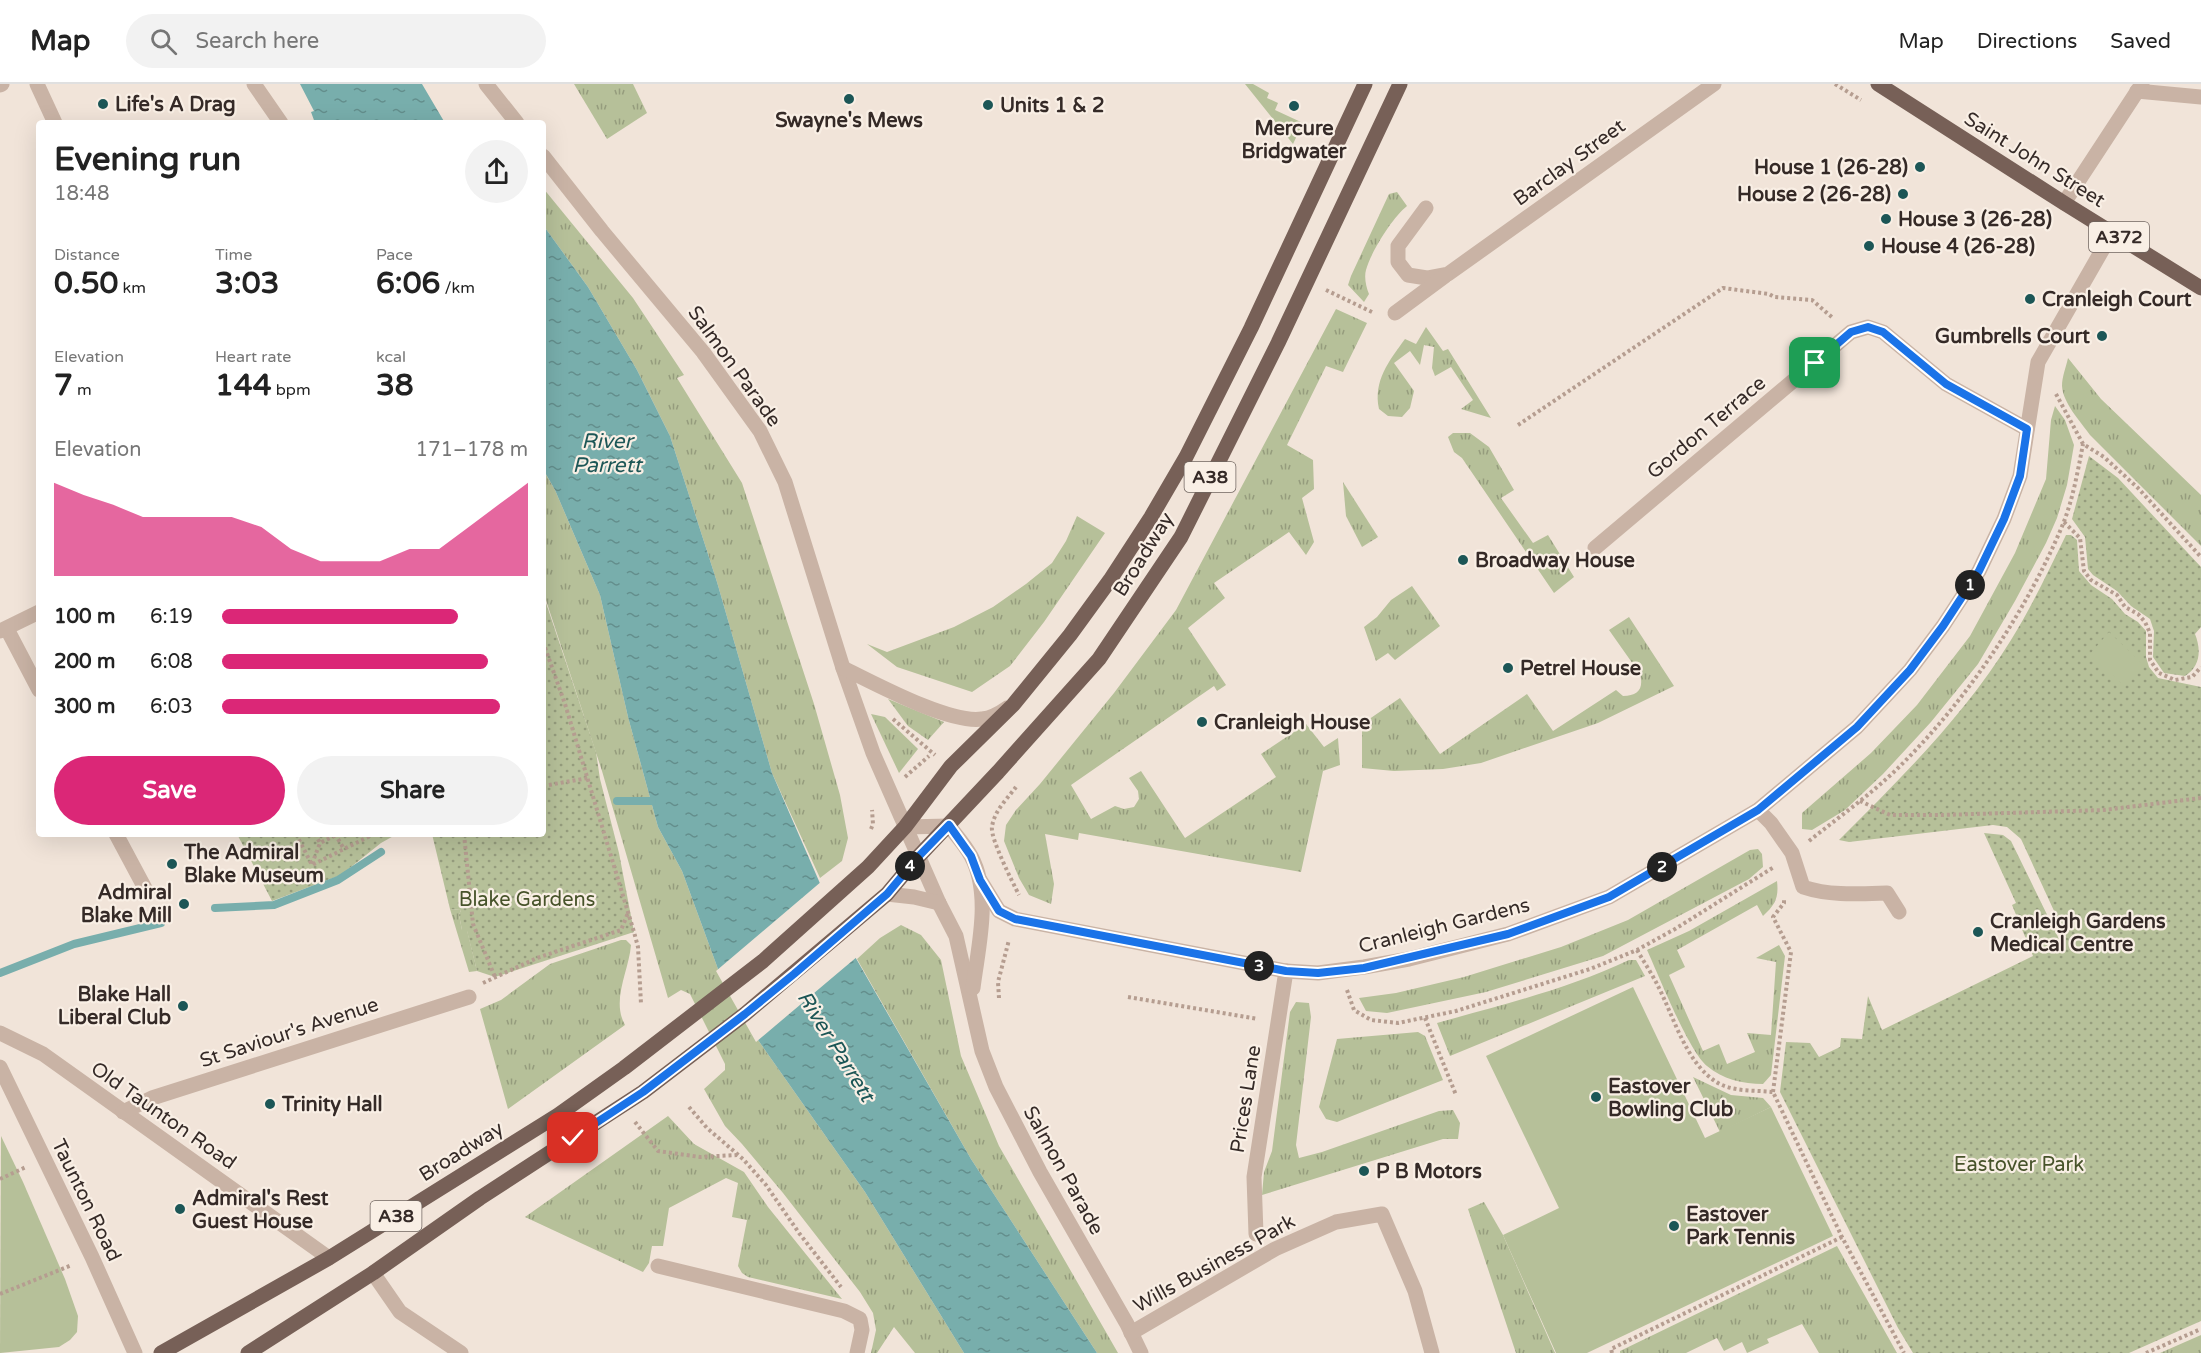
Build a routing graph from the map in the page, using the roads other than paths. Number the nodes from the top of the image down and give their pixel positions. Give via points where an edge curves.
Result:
1 (37, 84) edge
2 (254, 84) edge
3 (486, 84) edge
4 (1365, 84) edge
5 (1400, 84) edge
6 (1714, 84) edge
7 (1878, 84) edge
8 (2139, 88) edge
9 (2201, 97) edge
10 (54, 120) edge
11 (279, 120) edge
12 (515, 120) edge
13 (546, 160) edge
14 (2064, 203) junction
15 (1426, 208) dead end
16 (2112, 233) junction
17 (1448, 274) junction
18 (2201, 288) edge
19 (1387, 315) road end
20 (2027, 429) junction
21 (1594, 548) dead end
22 (36, 614) edge
23 (4, 630) edge
24 (843, 668) junction
25 (36, 685) edge
26 (1013, 705) junction
27 (1758, 810) junction
28 (949, 825) junction
29 (905, 827) junction
30 (118, 837) edge
31 (918, 857) junction
32 (980, 880) junction
33 (147, 892) dead end
34 (887, 894) junction
35 (939, 903) junction
36 (1899, 912) dead end
37 (1286, 971) junction
38 (469, 997) road end
39 (972, 998) junction
40 (0, 1032) edge
41 (0, 1067) edge
42 (6, 1094) edge
43 (123, 1112) junction
44 (1256, 1234) dead end
45 (329, 1258) junction
46 (658, 1266) dead end
47 (373, 1273) junction
48 (1131, 1333) junction
49 (135, 1353) edge
50 (161, 1353) edge
51 (248, 1353) edge
52 (461, 1353) edge
53 (857, 1353) edge
54 (1141, 1353) edge
55 (1432, 1353) edge

1 - 10 street
2 - 11 street
3 - 12 street
4 - 26 main road, Broadway / A38 via 1186,458 1110,580
5 - 28 main road, Broadway / A38 via 1181,537 1098,659
6 - 17 street, Barclay Street
7 - 14 main road, Saint John Street / A372
8 - 9 street
8 - 14 street
13 - 24 street, Salmon Parade via 703,352 760,431 785,482
14 - 16 main road, Saint John Street / A372
15 - 17 street via 1398,246 1398,262 1408,275 1427,278
16 - 18 main road, Saint John Street / A372
16 - 20 street, Cranleigh Gardens via 2038,362
17 - 19 street, Barclay Street
20 - 21 street, Gordon Terrace via 1946,384 1883,332 1868,327 1851,332
20 - 27 street, Cranleigh Gardens via 2020,476 2004,519 1979,571 1943,626 1910,670 1857,727
22 - 23 street
23 - 25 street
24 - 26 street via 917,703 962,717 981,719
24 - 29 street, Salmon Parade
26 - 29 main road, Broadway / A38 via 951,766
27 - 36 street via 1792,853 1803,887 1845,895 1887,893
27 - 37 street, Cranleigh Gardens via 1609,897 1508,934 1364,968 1318,973
28 - 29 street
28 - 31 main road, Broadway / A38
28 - 32 street, Salmon Parade via 971,856
29 - 31 street, Salmon Parade
29 - 45 main road, Broadway / A38 via 867,867 763,961 624,1068
30 - 33 street
31 - 34 main road, Broadway / A38
31 - 35 street, Salmon Parade
32 - 37 street, Cranleigh Gardens via 999,911 1015,919
32 - 39 street, Salmon Parade via 982,912
34 - 35 street
34 - 47 main road, A38 via 745,1014 643,1092
35 - 39 street, Salmon Parade via 956,936
37 - 44 street, Prices Lane via 1254,1177
38 - 43 street, St Saviour's Avenue via 152,1098
39 - 48 street, Salmon Parade via 982,1051 996,1087
40 - 43 street, Old Taunton Road via 43,1054
41 - 42 street, Taunton Road
42 - 49 street, Taunton Road via 44,1159
43 - 45 street, Old Taunton Road
45 - 50 main road, Broadway / A38
46 - 53 street via 844,1311 860,1318 862,1330
47 - 51 main road, A38
47 - 52 street via 400,1312
48 - 54 street, Salmon Parade
48 - 55 street, Wills Business Park via 1275,1249 1336,1222 1382,1214 1415,1291

